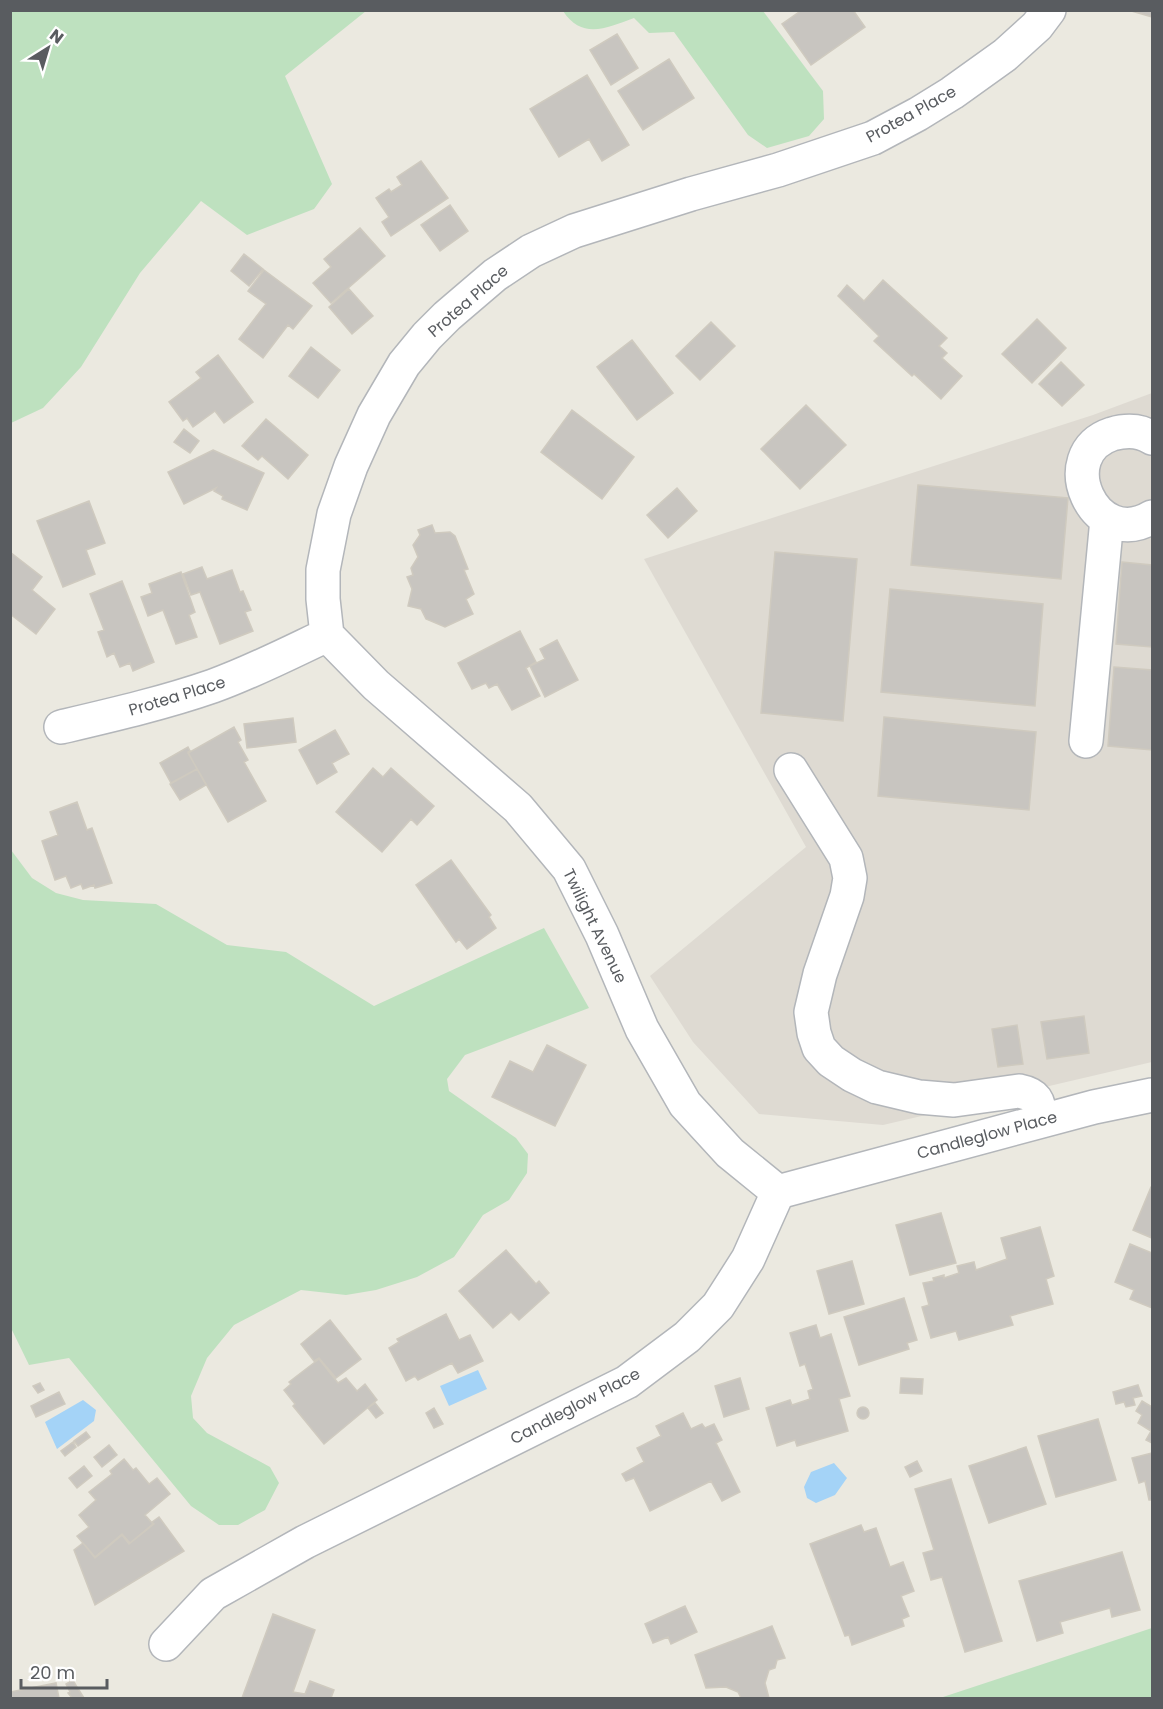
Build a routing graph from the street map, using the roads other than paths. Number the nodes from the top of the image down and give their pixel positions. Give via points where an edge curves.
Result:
1 (1049, 10) edge
2 (1152, 420) edge
3 (1108, 436) junction
4 (1152, 438) edge
5 (1107, 519) junction
6 (1151, 519) edge
7 (327, 635) junction
8 (61, 727) dead end
9 (1086, 741) dead end
10 (791, 770) dead end
11 (1152, 1095) edge
12 (1041, 1121) junction
13 (778, 1192) junction
14 (166, 1644) dead end

1 - 7 street, Protea Place via 1005,55 952,93 873,138 574,231 531,250 495,274 427,336 404,364 374,415 334,514 323,570
2 - 3 street
3 - 4 street via 1136,432
3 - 5 street via 1087,456 1083,470 1087,498
5 - 6 street via 1136,523
5 - 9 street
7 - 8 street, Protea Place via 212,686
7 - 13 street, Twilight Avenue via 376,685 518,808 569,869 642,1029 685,1104 730,1153
10 - 12 street via 846,858 849,878 811,1012 819,1048 852,1075 877,1087 919,1097 954,1100 1027,1093 1038,1101
11 - 12 street, Candleglow Place
12 - 13 street, Candleglow Place
13 - 14 street, Candleglow Place via 748,1260 718,1306 687,1337 627,1382 305,1542 213,1594

